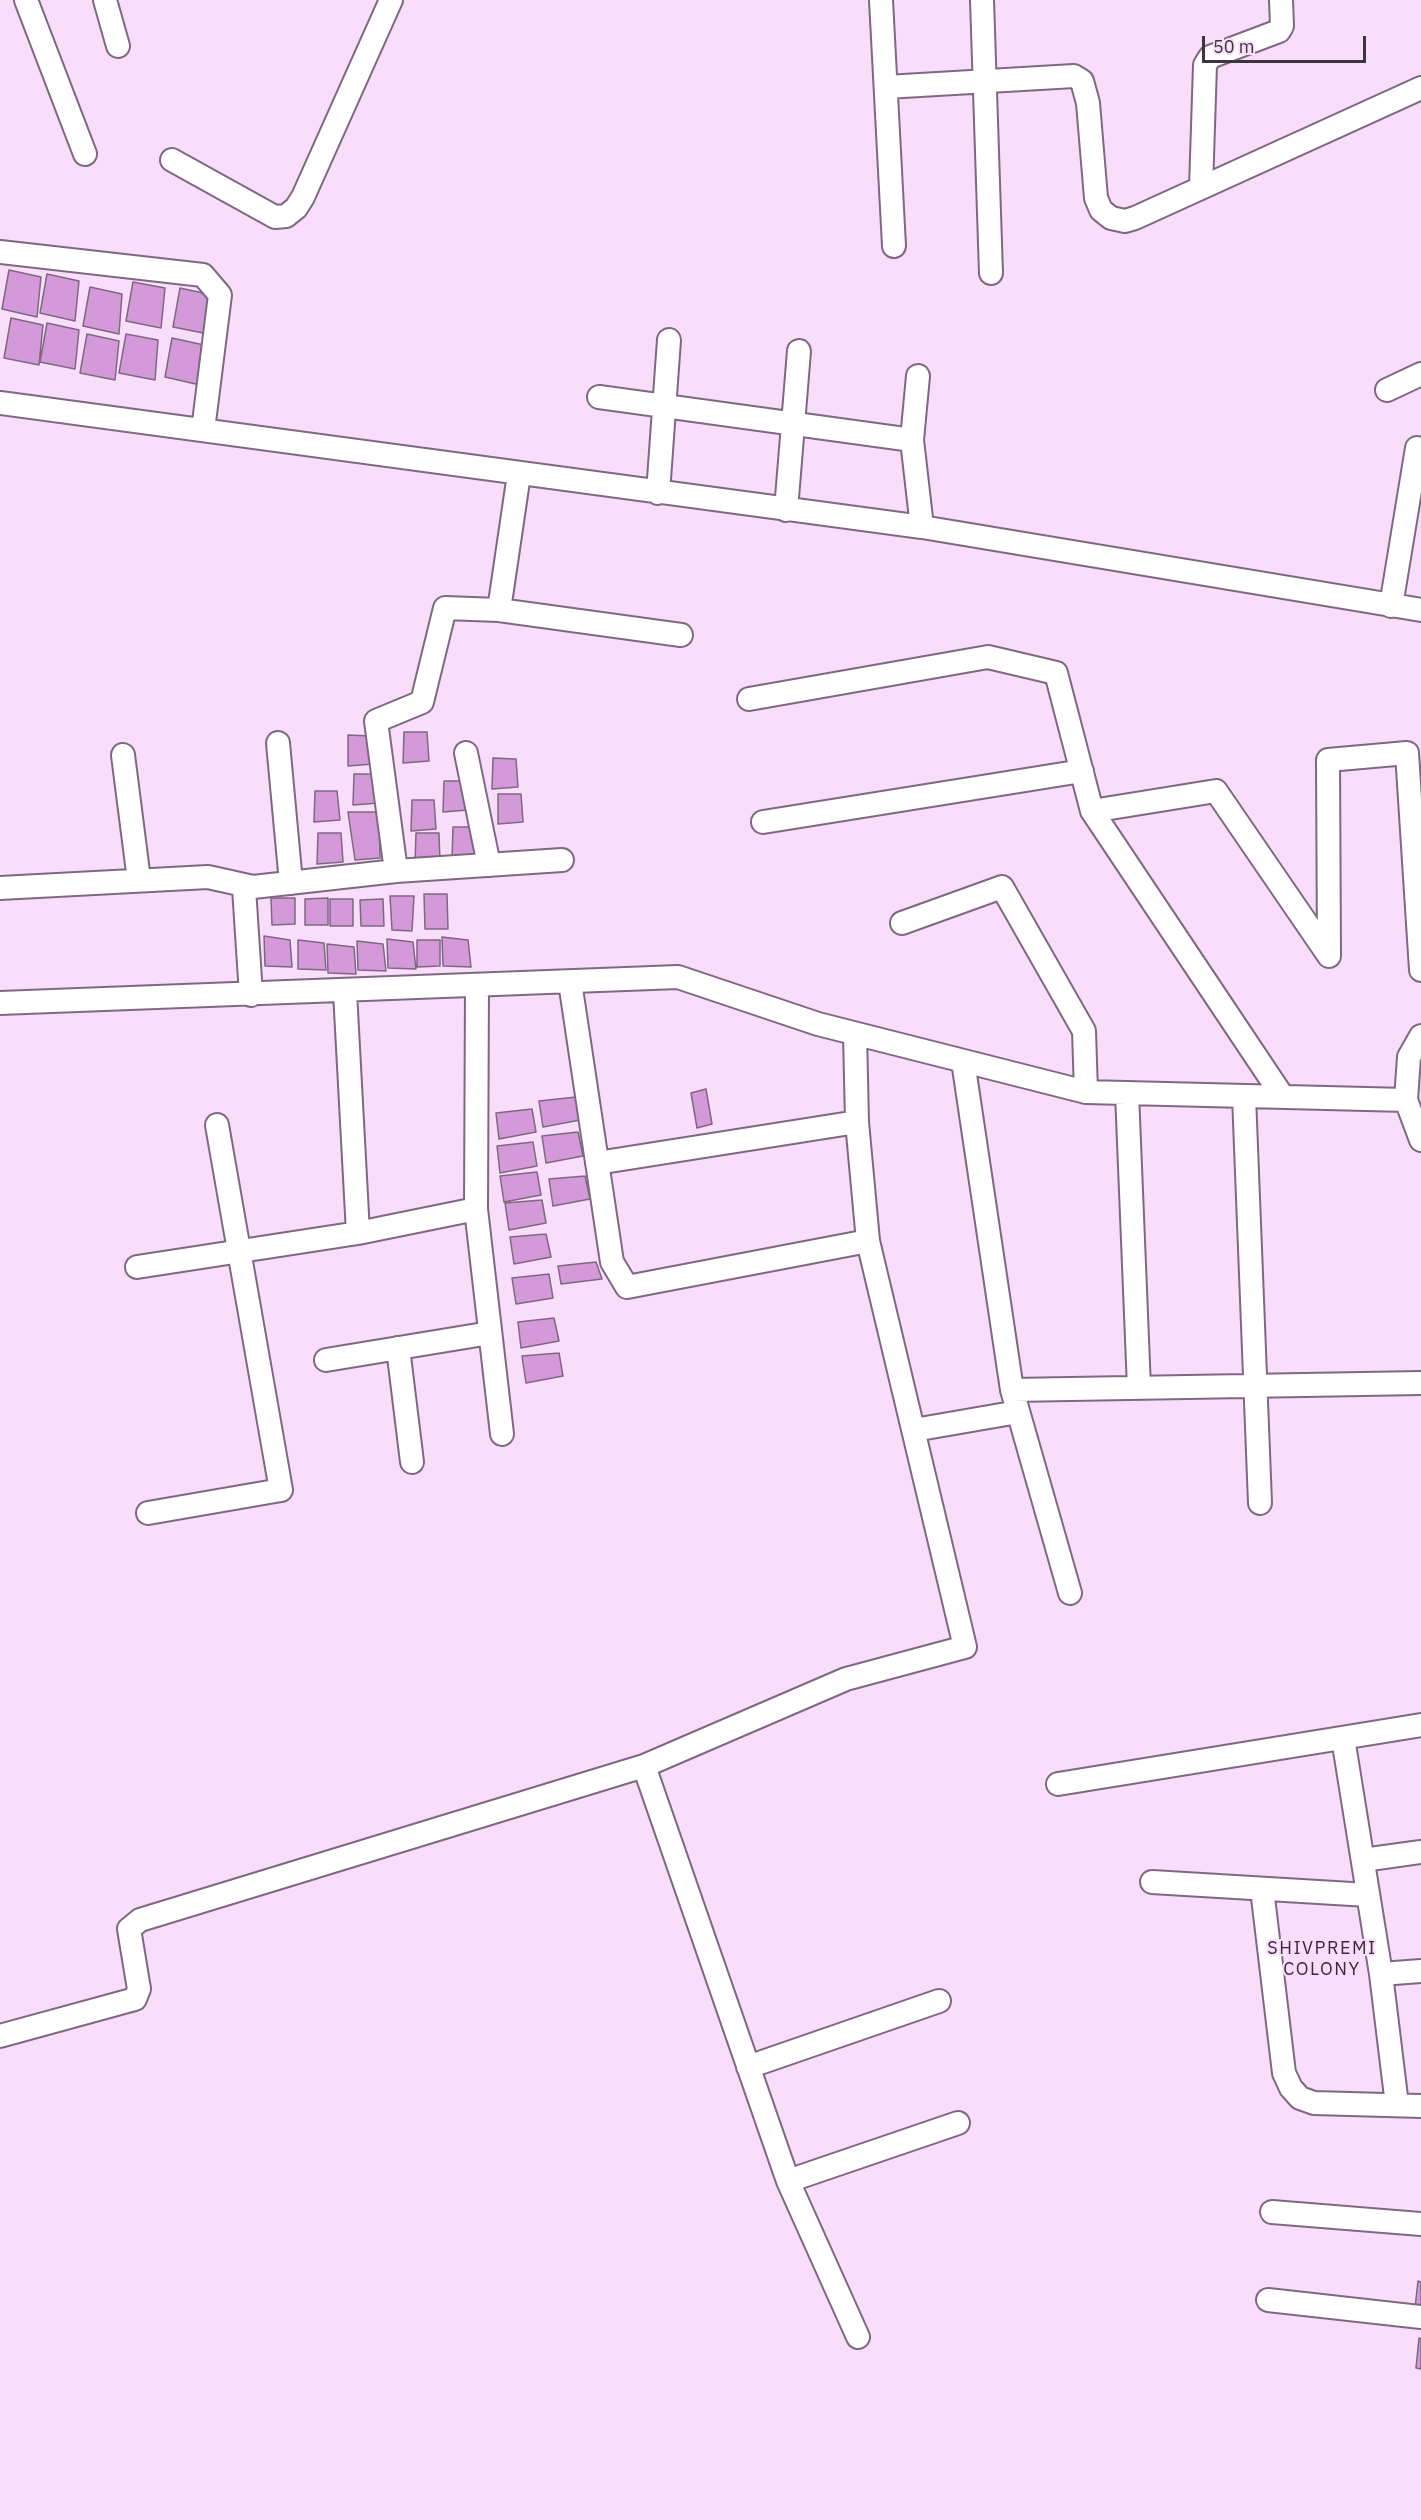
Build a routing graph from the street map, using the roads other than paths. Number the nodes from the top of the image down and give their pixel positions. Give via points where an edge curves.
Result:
1 (26, 0) edge
2 (105, 0) edge
3 (391, 0) edge
4 (881, 0) edge
5 (982, 0) edge
6 (1281, 0) edge
7 (118, 46) dead end
8 (985, 80) junction
9 (886, 87) junction
10 (1421, 88) edge
11 (86, 154) dead end
12 (172, 160) dead end
13 (1201, 188) junction
14 (894, 246) dead end
15 (0, 252) edge
16 (991, 273) dead end
17 (669, 340) dead end
18 (799, 351) dead end
19 (1421, 374) edge
20 (918, 376) dead end
21 (1387, 390) dead end
22 (599, 396) dead end
23 (0, 403) edge
24 (664, 407) junction
25 (793, 424) junction
26 (203, 430) junction
27 (912, 440) junction
28 (1417, 447) dead end
29 (519, 474) junction
30 (658, 493) junction
31 (786, 510) junction
32 (922, 527) junction
33 (1391, 606) junction
34 (499, 610) junction
35 (1421, 610) edge
36 (681, 635) dead end
37 (749, 699) dead end
38 (278, 743) dead end
39 (466, 753) dead end
40 (123, 755) dead end
41 (1082, 771) junction
42 (1092, 811) junction
43 (763, 822) dead end
44 (562, 860) dead end
45 (489, 865) junction
46 (396, 871) junction
47 (139, 880) junction
48 (291, 882) junction
49 (253, 887) junction
50 (0, 888) edge
51 (902, 923) dead end
52 (1421, 970) edge
53 (570, 982) junction
54 (477, 986) junction
55 (345, 992) junction
56 (251, 995) junction
57 (0, 1003) edge
58 (855, 1034) junction
59 (1421, 1036) edge
60 (963, 1061) junction
61 (1086, 1092) junction
62 (1127, 1093) junction
63 (1244, 1096) junction
64 (1283, 1097) junction
65 (1416, 1120) edge
66 (857, 1122) junction
67 (216, 1125) dead end
68 (597, 1163) junction
69 (476, 1209) junction
70 (358, 1233) junction
71 (868, 1241) junction
72 (238, 1251) junction
73 (137, 1267) dead end
74 (490, 1333) junction
75 (398, 1348) junction
76 (326, 1360) dead end
77 (1421, 1383) edge
78 (1255, 1386) junction
79 (1139, 1388) junction
80 (1012, 1390) junction
81 (1018, 1412) junction
82 (914, 1430) junction
83 (502, 1434) dead end
84 (412, 1462) dead end
85 (1260, 1503) dead end
86 (148, 1513) dead end
87 (1070, 1593) dead end
88 (1421, 1725) edge
89 (1343, 1738) junction
90 (644, 1766) junction
91 (1058, 1784) dead end
92 (1421, 1852) edge
93 (1363, 1860) junction
94 (1152, 1882) dead end
95 (1262, 1889) junction
96 (1368, 1895) junction
97 (1421, 1971) edge
98 (1381, 1974) junction
99 (939, 2001) dead end
100 (0, 2036) edge
101 (748, 2067) junction
102 (1397, 2105) junction
103 (1421, 2106) edge
104 (958, 2123) dead end
105 (788, 2181) junction
106 (1272, 2212) dead end
107 (1421, 2224) edge
108 (1268, 2300) dead end
109 (1421, 2317) edge
110 (858, 2337) dead end

1 - 11 street
2 - 7 street
3 - 12 street via 303,197 286,216 275,217
4 - 9 street
5 - 8 street
6 - 13 street via 1279,31 1210,57 1205,65
8 - 9 street
8 - 13 street via 1074,76 1082,81 1088,103 1096,198 1101,210 1111,218 1135,218
8 - 16 street
9 - 14 street
10 - 13 street
15 - 26 street via 202,275 220,295
17 - 24 street
18 - 25 street
19 - 21 street
20 - 27 street
22 - 24 street
23 - 26 street
24 - 25 street
24 - 30 street
25 - 27 street
25 - 31 street
26 - 29 street
27 - 32 street
28 - 33 street
29 - 30 street
29 - 34 street
30 - 31 street
31 - 32 street
32 - 33 street
33 - 35 street
34 - 36 street
34 - 46 street via 446,609 422,702 376,721
37 - 41 street via 988,657 1056,673
38 - 48 street
39 - 45 street
40 - 47 street
41 - 42 street
41 - 43 street
42 - 52 street via 1216,792 1329,956 1328,760 1407,753
42 - 64 street
44 - 45 street
45 - 46 street
46 - 48 street
47 - 49 street via 208,877
47 - 50 street
48 - 49 street
49 - 56 street via 244,888
51 - 61 street via 1002,887 1084,1030
53 - 54 street
53 - 58 street via 678,977
53 - 68 street
54 - 55 street
54 - 69 street
55 - 56 street
55 - 70 street
56 - 57 street
58 - 60 street
58 - 66 street
59 - 65 street via 1410,1057
60 - 61 street
60 - 80 street
61 - 62 street
62 - 63 street
62 - 79 street
63 - 64 street
63 - 78 street
64 - 65 street
66 - 68 street
66 - 71 street
67 - 72 street
68 - 71 street via 612,1262 627,1287
69 - 70 street
69 - 74 street
70 - 72 street
71 - 82 street
72 - 73 street
72 - 86 street via 281,1490
74 - 75 street
74 - 83 street
75 - 76 street
75 - 84 street
77 - 78 street
78 - 79 street
78 - 85 street
79 - 80 street
80 - 81 street
81 - 82 street
81 - 87 street
82 - 90 street via 965,1647 846,1679
88 - 89 street
89 - 91 street
89 - 93 street
90 - 100 street via 140,1920 129,1929 139,1989 135,1999
90 - 101 street
92 - 93 street
93 - 96 street
94 - 95 street
95 - 96 street
95 - 102 street via 1284,2073 1291,2088 1300,2098 1314,2103
96 - 98 street
97 - 98 street
98 - 102 street
99 - 101 street
101 - 105 street
102 - 103 street
104 - 105 street
105 - 110 street
106 - 107 street
108 - 109 street

